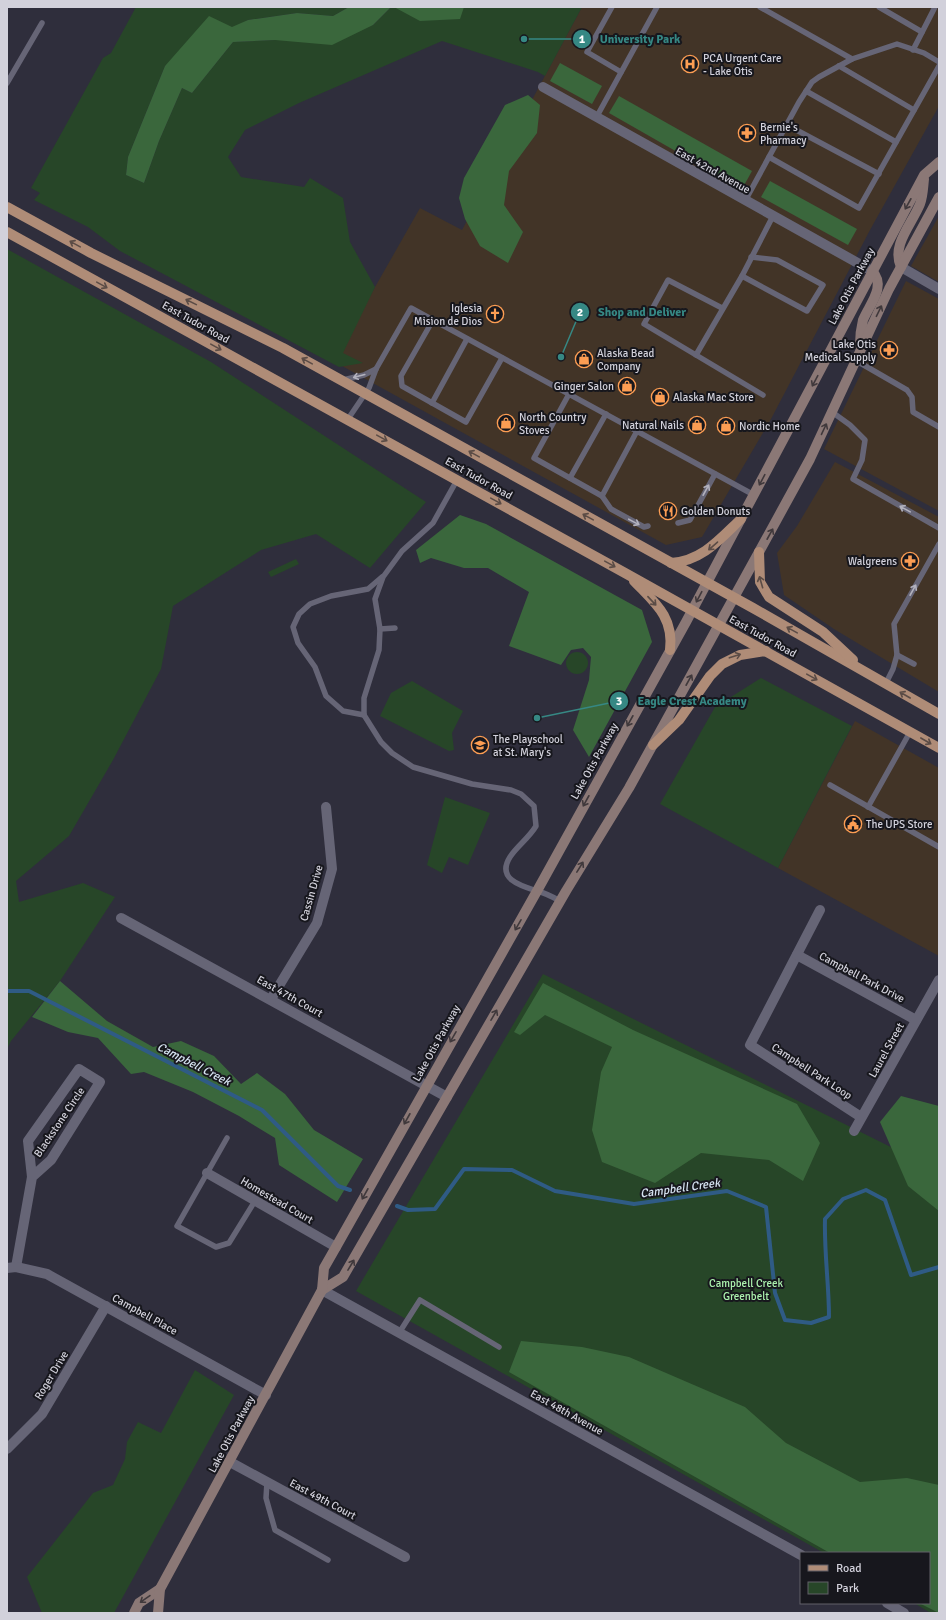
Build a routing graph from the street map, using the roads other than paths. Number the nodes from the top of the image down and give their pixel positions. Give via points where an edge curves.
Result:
1 (612, 7) edge
2 (657, 7) edge
3 (760, 7) edge
4 (880, 7) edge
5 (935, 7) edge
6 (42, 23) dead end
7 (922, 32) junction
8 (913, 50) junction
9 (852, 59) junction
10 (939, 62) edge
11 (839, 66) junction
12 (939, 66) edge
13 (621, 72) junction
14 (7, 83) edge
15 (543, 87) dead end
16 (806, 91) junction
17 (914, 110) junction
18 (596, 118) junction
19 (787, 125) junction
20 (896, 142) junction
21 (769, 157) junction
22 (939, 162) edge
23 (879, 174) junction
24 (924, 175) junction
25 (939, 197) edge
26 (745, 202) junction
27 (7, 207) edge
28 (773, 216) junction
29 (7, 232) edge
30 (751, 257) junction
31 (901, 268) junction
32 (872, 271) junction
33 (742, 276) junction
34 (938, 286) edge
35 (722, 308) junction
36 (433, 320) junction
37 (467, 339) junction
38 (860, 349) junction
39 (696, 355) junction
40 (502, 358) junction
41 (855, 360) junction
42 (376, 369) junction
43 (341, 380) junction
44 (366, 394) junction
45 (569, 394) junction
46 (763, 394) dead end
47 (432, 403) junction
48 (832, 412) junction
49 (606, 414) junction
50 (348, 419) junction
51 (939, 427) edge
52 (637, 431) junction
53 (715, 474) junction
54 (570, 478) junction
55 (457, 480) junction
56 (754, 495) junction
57 (602, 496) junction
58 (741, 519) junction
59 (678, 523) dead end
60 (648, 526) dead end
61 (939, 528) edge
62 (939, 544) edge
63 (759, 552) junction
64 (671, 563) junction
65 (625, 573) junction
66 (383, 577) junction
67 (707, 583) junction
68 (734, 598) junction
69 (692, 610) junction
70 (719, 625) junction
71 (395, 628) dead end
72 (380, 630) junction
73 (670, 650) junction
74 (766, 651) junction
75 (897, 655) junction
76 (914, 664) dead end
77 (863, 670) junction
78 (886, 683) junction
79 (939, 714) edge
80 (364, 715) junction
81 (910, 732) junction
82 (653, 745) junction
83 (939, 748) edge
84 (830, 785) dead end
85 (326, 807) dead end
86 (868, 807) junction
87 (939, 847) edge
88 (537, 891) junction
89 (560, 900) junction
90 (820, 910) dead end
91 (121, 918) dead end
92 (797, 955) junction
93 (939, 980) edge
94 (271, 999) junction
95 (916, 1020) junction
96 (426, 1085) junction
97 (447, 1097) junction
98 (862, 1117) junction
99 (854, 1131) dead end
100 (227, 1138) dead end
101 (207, 1173) junction
102 (32, 1177) junction
103 (255, 1201) junction
104 (336, 1247) junction
105 (11, 1267) edge
106 (322, 1290) junction
107 (106, 1306) junction
108 (399, 1333) junction
109 (500, 1347) dead end
110 (266, 1395) junction
111 (7, 1449) edge
112 (230, 1462) junction
113 (266, 1482) junction
114 (800, 1554) edge
115 (405, 1557) dead end
116 (328, 1560) dead end
117 (160, 1588) junction
118 (888, 1604) edge
119 (134, 1613) edge
120 (158, 1613) edge
121 (904, 1613) edge

1 - 13 lane via 587,52
2 - 13 lane
3 - 9 lane
4 - 7 lane
5 - 7 lane
6 - 14 lane
7 - 8 lane
8 - 9 lane via 897,44
8 - 10 lane
9 - 11 lane
11 - 16 lane via 812,82
11 - 17 lane
12 - 17 lane
13 - 18 lane
15 - 18 street, East 42nd Avenue
16 - 19 lane
16 - 20 lane
17 - 20 lane
18 - 26 street, East 42nd Avenue
19 - 21 lane
19 - 23 lane
20 - 23 lane
21 - 23 lane via 859,208
21 - 26 lane
22 - 24 main road, Lake Otis Parkway
24 - 31 main road via 921,201 901,241
24 -> 32 main road, Lake Otis Parkway
25 - 31 main road
26 - 28 street, East 42nd Avenue
43 -> 27 main road, East Tudor Road
28 - 30 lane
28 - 32 street, East 42nd Avenue
29 -> 50 main road, East Tudor Road
30 - 33 lane
30 - 33 lane via 777,260 823,284 806,311
31 - 34 street
38 -> 31 main road
32 - 38 main road via 876,276 878,288 862,324
32 -> 56 main road, Lake Otis Parkway
33 - 35 lane
35 - 39 lane
35 - 39 lane via 668,280 644,324
36 - 37 lane
36 - 42 lane via 411,308
36 - 47 lane via 401,376 402,386
37 - 40 lane
37 - 47 lane
38 - 41 main road
39 - 46 lane
40 - 45 lane
40 - 47 lane via 466,422
41 - 48 main road
41 - 51 lane via 907,390 912,397 913,412
42 -> 43 lane via 364,375
42 - 44 lane
43 - 44 main road, East Tudor Road
44 - 50 lane
64 -> 44 main road, East Tudor Road
45 - 49 lane
45 - 54 lane via 534,458
61 -> 48 lane via 852,479 862,460 865,440
63 -> 48 main road
49 - 52 lane
49 - 54 lane
50 -> 55 main road, East Tudor Road
52 - 53 lane
52 - 57 lane
53 - 56 lane
59 -> 53 lane via 690,520
54 - 57 lane
55 -> 65 main road, East Tudor Road
55 - 66 lane via 433,523 402,551
56 - 58 main road, Lake Otis Parkway
57 -> 60 lane via 611,509 644,527
58 -> 64 main road via 700,556
58 - 67 main road, Lake Otis Parkway
75 -> 62 lane via 894,624
63 - 68 main road
77 -> 63 main road via 828,636 768,597 760,582
64 - 67 main road, East Tudor Road
65 - 69 main road, East Tudor Road
65 -> 73 main road via 666,617 671,632
66 - 72 lane via 375,599
66 - 80 lane via 368,589 331,596 310,604 299,614 293,627 298,643 315,667 326,696 343,712
67 - 68 main road, East Tudor Road
67 -> 69 main road, Lake Otis Parkway
68 - 70 main road
77 -> 68 main road, East Tudor Road
69 - 70 main road, East Tudor Road
69 - 73 main road, Lake Otis Parkway
70 - 74 main road, East Tudor Road
82 -> 70 main road
71 - 72 lane
72 - 80 lane via 379,650 364,698
73 -> 88 main road, Lake Otis Parkway
74 -> 81 main road, East Tudor Road
82 -> 74 main road via 679,720 714,671 722,664 740,655
75 - 76 lane
75 - 78 lane
77 - 78 main road, East Tudor Road
79 -> 78 main road, East Tudor Road
80 - 88 lane via 392,753 413,767 472,784 511,790 529,800 534,806 536,826 513,854 506,868 508,877 517,884 525,889
81 -> 83 main road, East Tudor Road
81 - 86 lane
89 -> 82 main road
84 - 86 lane
85 - 94 street, Cassin Drive via 332,869 317,923
86 - 87 lane
88 - 89 lane
88 -> 96 main road, Lake Otis Parkway
97 -> 89 main road
90 - 92 street
91 - 94 street, East 47th Court
92 - 95 street, Campbell Park Drive
92 - 98 street, Campbell Park Loop via 750,1045
93 - 95 street, Laurel Street
94 - 96 street, East 47th Court
95 - 98 street, Laurel Street
96 - 97 street, East 47th Court
96 -> 104 main road, Lake Otis Parkway
106 -> 97 main road via 343,1277
98 - 99 street, Laurel Street
100 - 101 lane
101 - 103 street, Homestead Court
101 - 103 lane via 177,1226 216,1247 229,1243
102 - 102 street, Blackstone Circle via 51,1160 100,1082 79,1068 28,1141
102 - 105 street, Blackstone Circle
103 - 104 street, Homestead Court
104 - 106 main road, Lake Otis Parkway via 324,1268
105 - 107 street, Campbell Place via 47,1274
106 - 108 street, East 48th Avenue
106 - 110 main road, Lake Otis Parkway
107 - 110 street, Campbell Place
107 - 111 street, Roger Drive via 42,1414
108 - 109 lane via 420,1300
108 - 114 street, East 48th Avenue
110 - 112 main road, Lake Otis Parkway
112 - 113 street, East 49th Court
112 - 117 main road, Lake Otis Parkway
113 - 115 street, East 49th Court
113 - 116 lane via 266,1498 275,1530
117 -> 119 main road, Lake Otis Parkway via 139,1603
117 - 120 main road, Lake Otis Parkway
118 - 121 street

